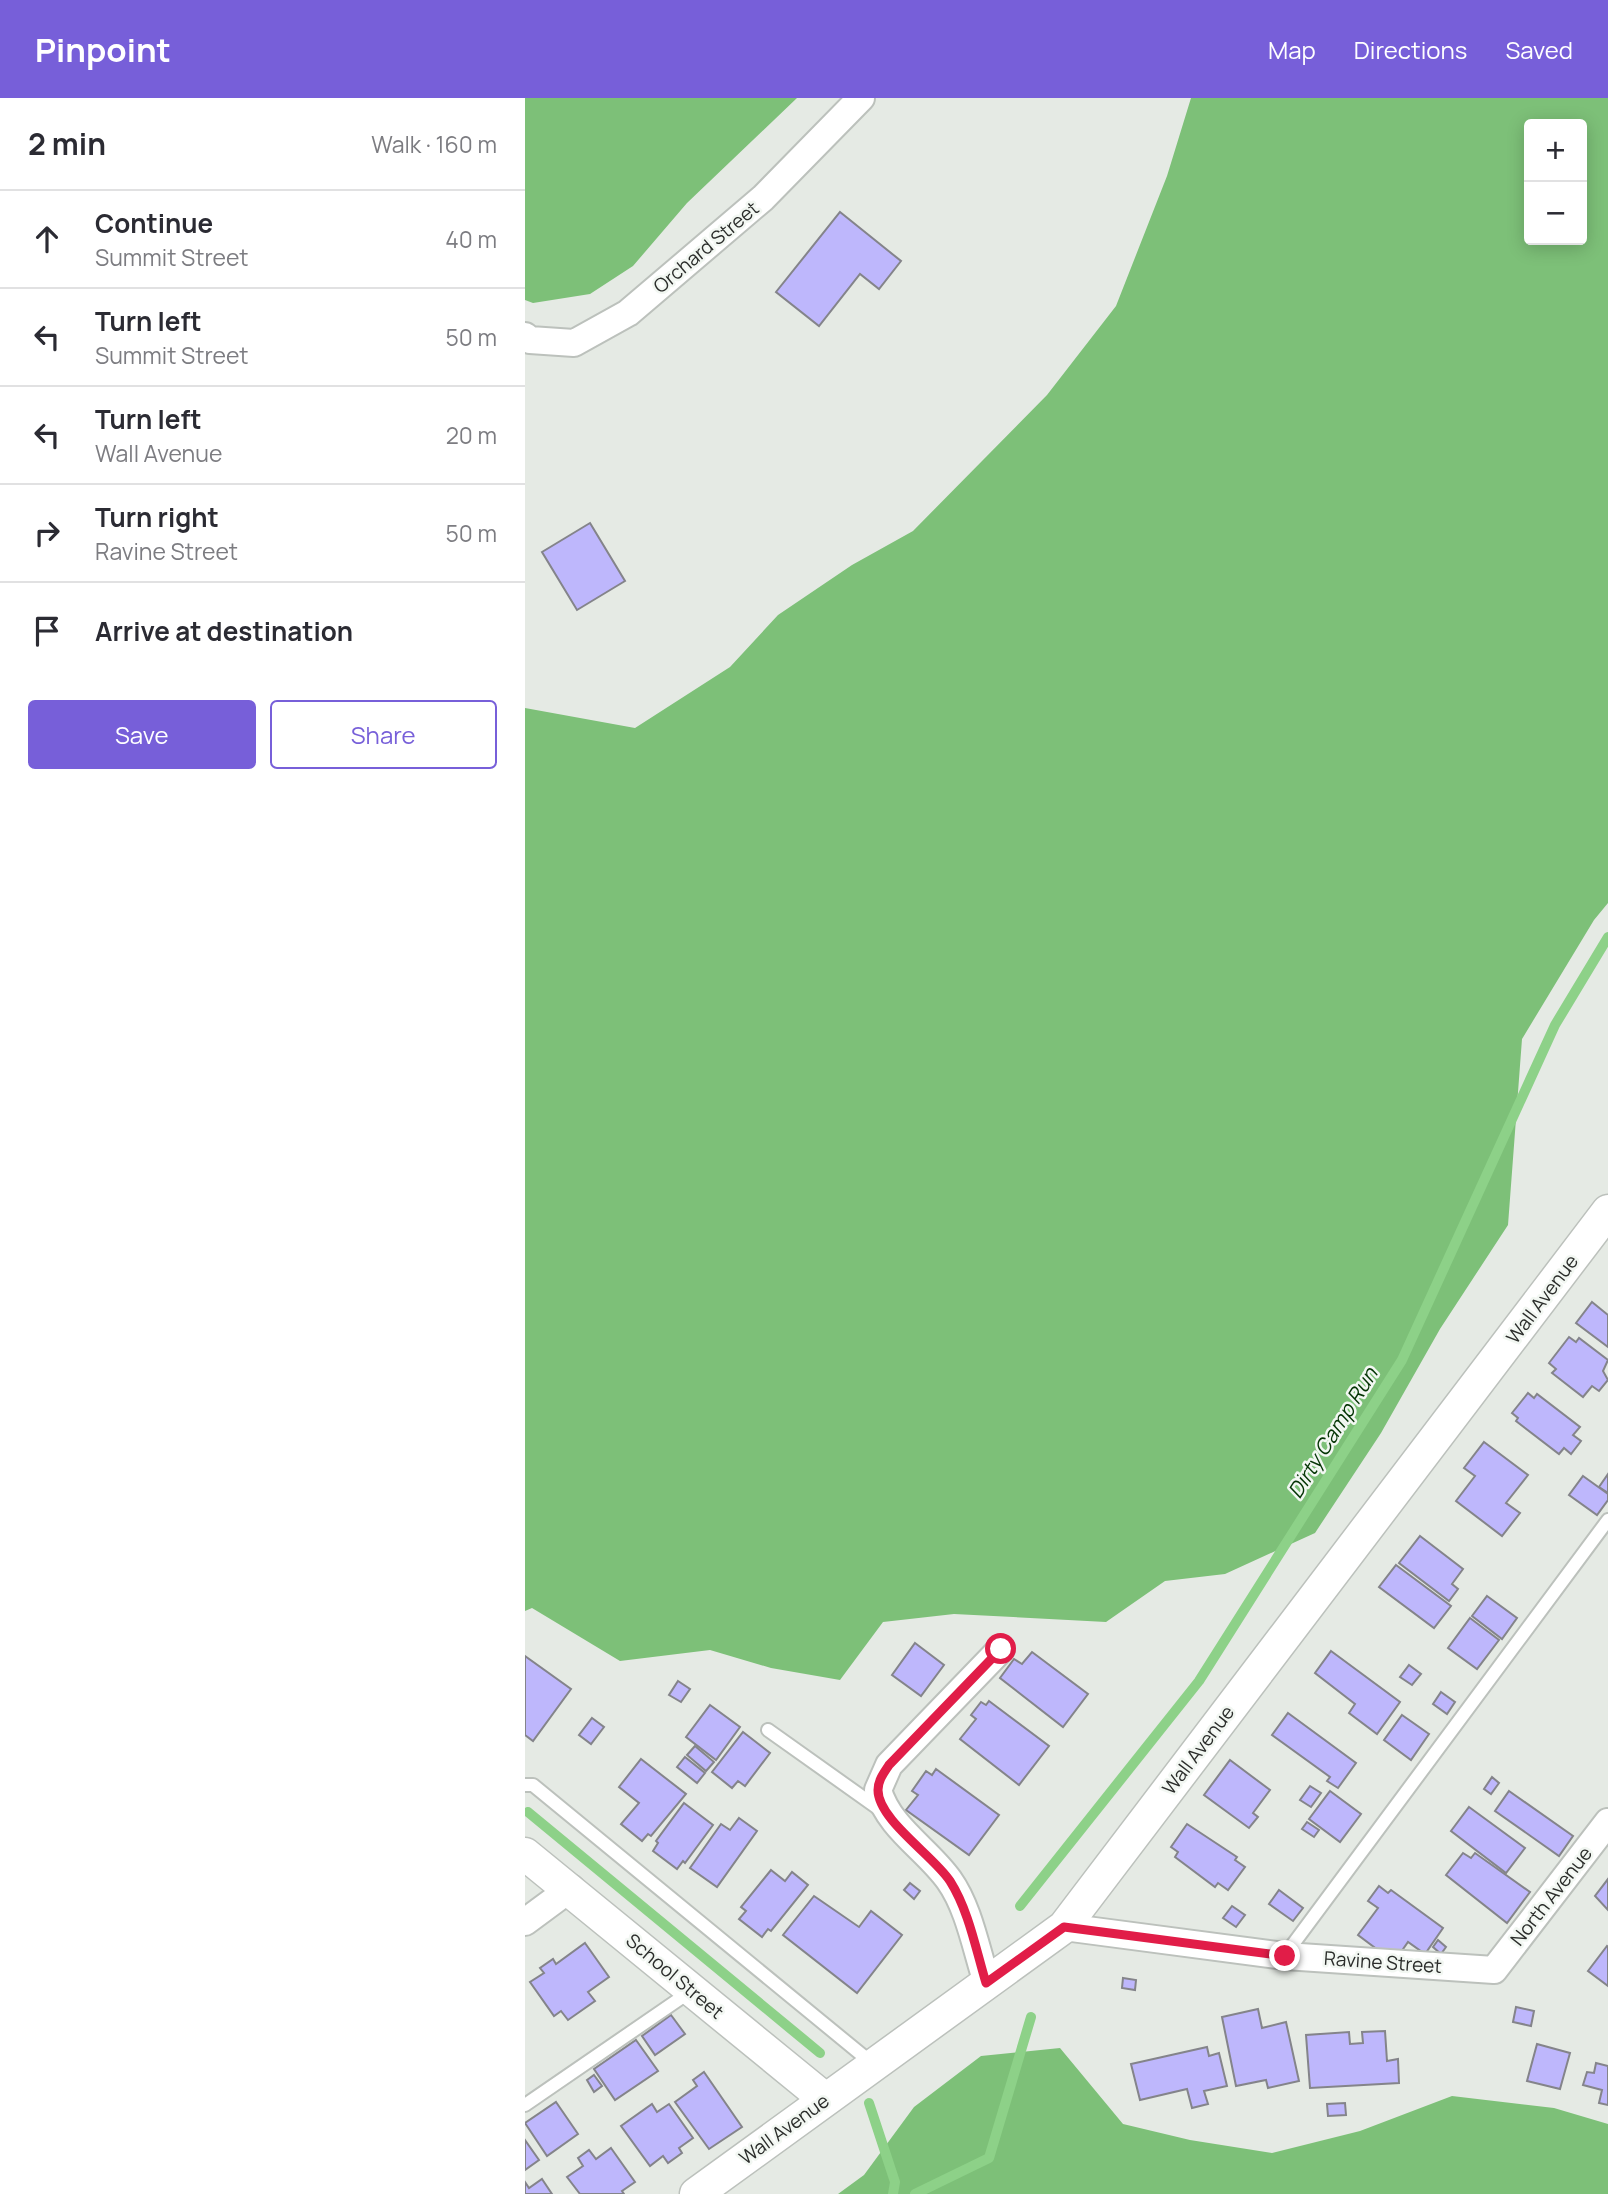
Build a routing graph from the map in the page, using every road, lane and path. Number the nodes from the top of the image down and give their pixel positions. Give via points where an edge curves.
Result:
1 (861, 98) edge
2 (525, 336) edge
3 (1608, 1212) edge
4 (1608, 1520) edge
5 (1001, 1649) dead end
6 (768, 1730) dead end
7 (525, 1785) edge
8 (891, 1818) junction
9 (1608, 1822) edge
10 (525, 1854) edge
11 (571, 1888) junction
12 (525, 1922) edge
13 (1064, 1927) junction
14 (1285, 1956) junction
15 (1494, 1969) joint
16 (986, 1983) junction
17 (691, 1991) junction
18 (874, 2064) junction
19 (825, 2099) junction
20 (525, 2105) edge
21 (696, 2194) edge

1 - 2 street, Orchard Street via 763,198 628,313 574,343
3 - 13 street, Wall Avenue
4 - 14 lane
5 - 8 street via 889,1765 878,1790
6 - 8 lane
7 - 18 lane via 533,1785
8 - 16 street via 950,1882 965,1912
9 - 15 street, North Avenue
10 - 11 street, School Street
11 - 12 street
11 - 17 street, School Street
13 - 14 street, Ravine Street
13 - 16 street, Wall Avenue
14 - 15 street, Ravine Street
16 - 18 street, Wall Avenue
17 - 19 street, School Street
17 - 20 lane
18 - 19 street, Wall Avenue
19 - 21 street, Wall Avenue

